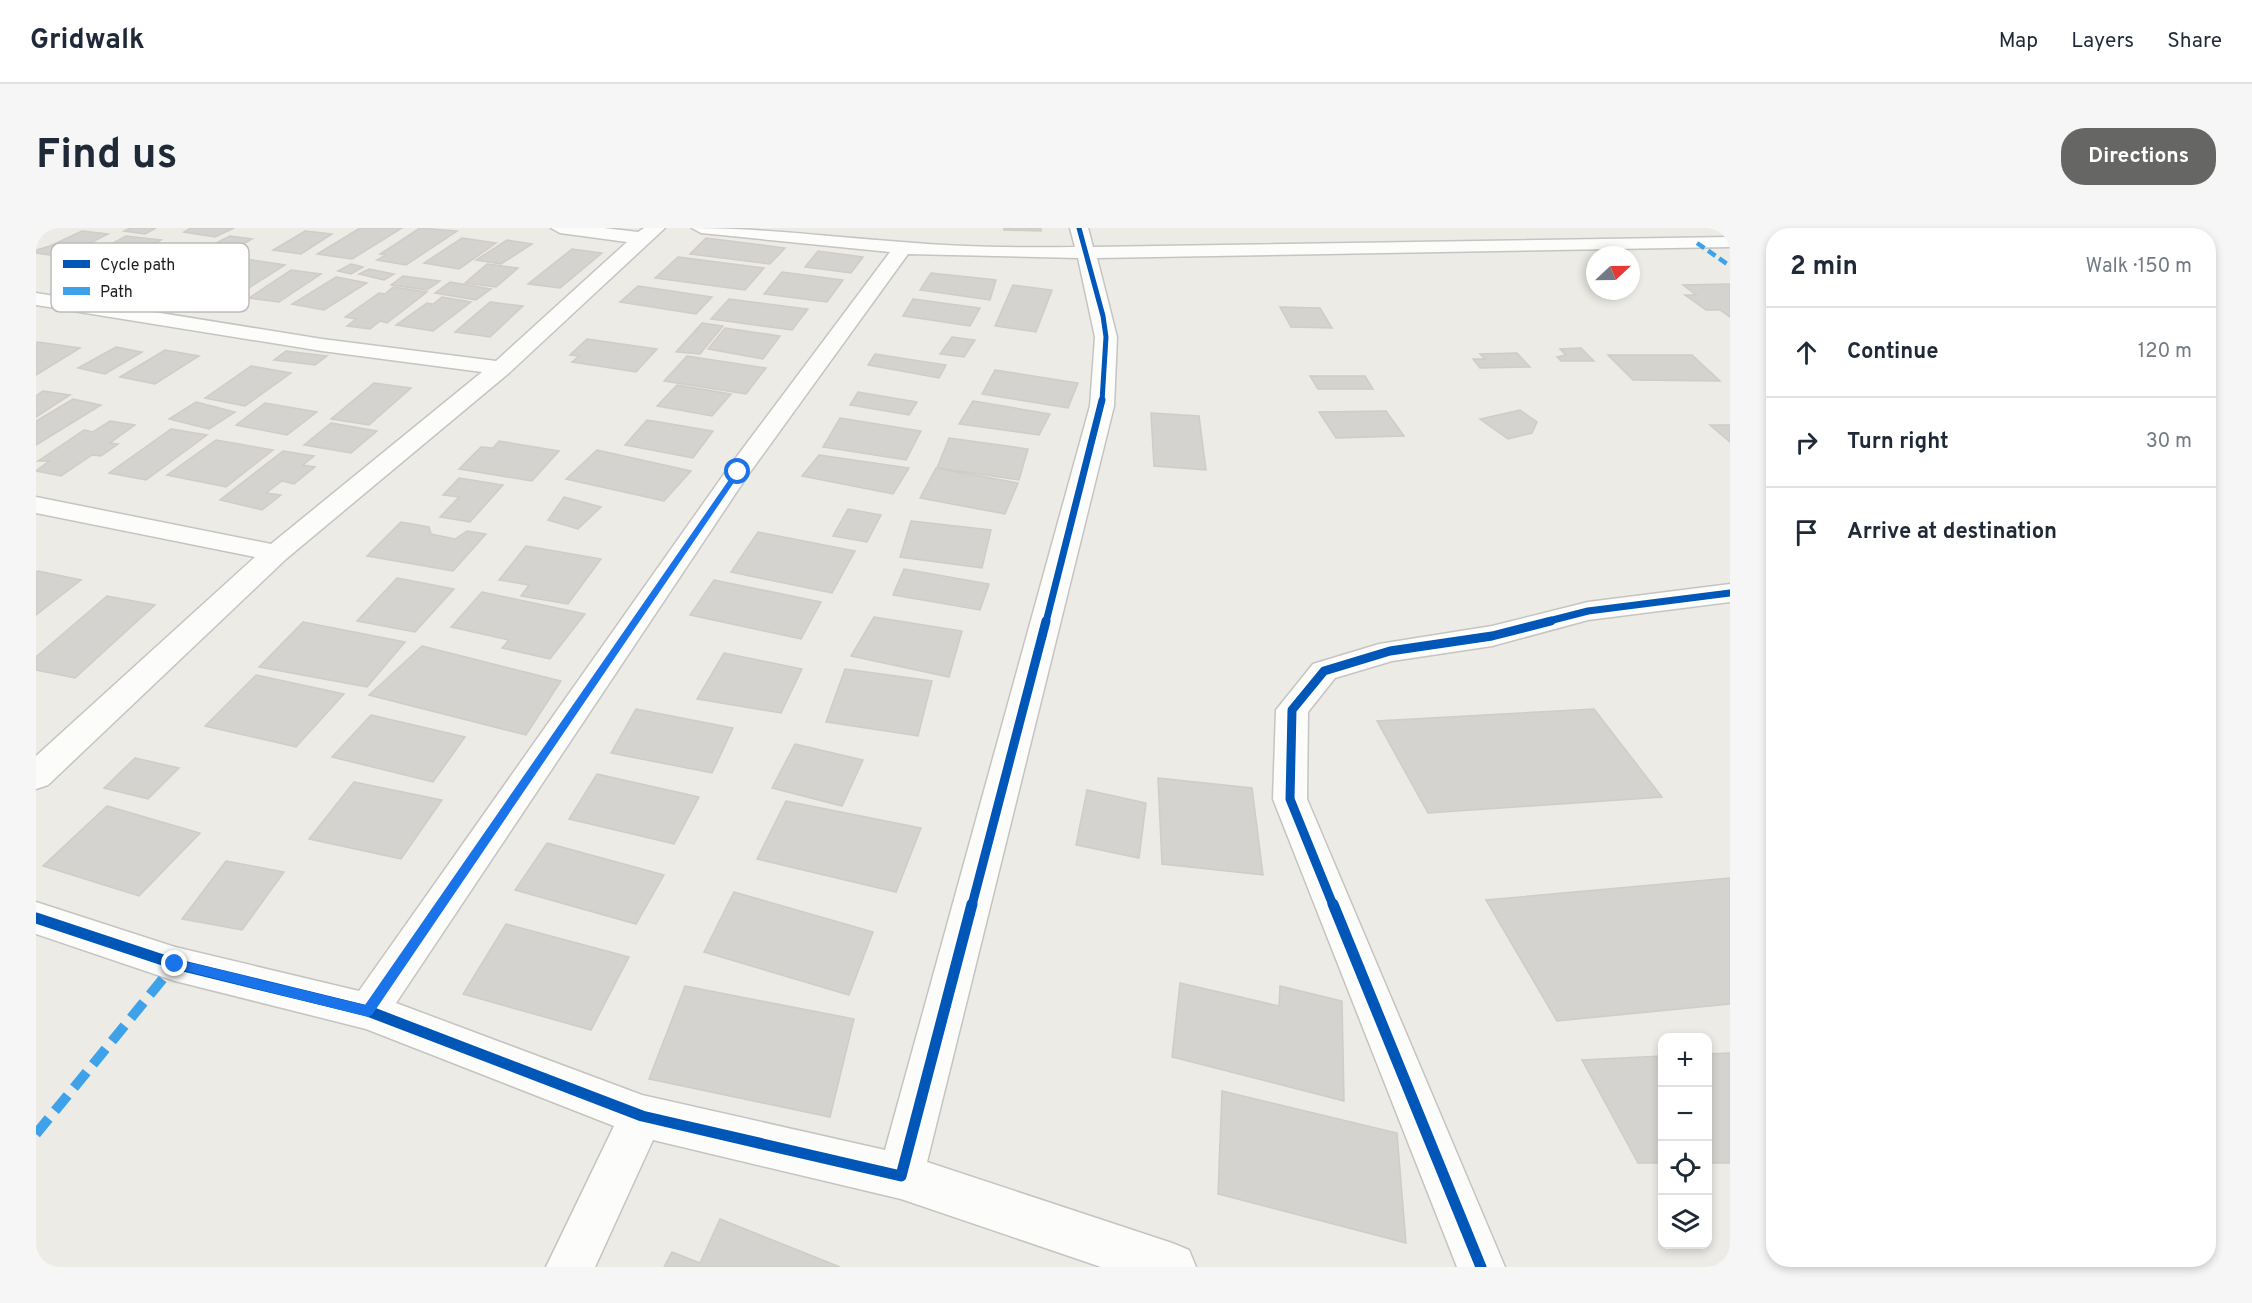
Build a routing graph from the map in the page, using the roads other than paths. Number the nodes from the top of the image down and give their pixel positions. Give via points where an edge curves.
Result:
1 (560, 228) edge
2 (701, 228) edge
3 (649, 233) edge
4 (1081, 239) edge
5 (1730, 242) edge
6 (903, 248) junction
7 (36, 299) edge
8 (51, 301) edge
9 (117, 312) edge
10 (501, 368) junction
11 (36, 505) edge
12 (276, 553) junction
13 (1730, 593) edge
14 (36, 776) edge
15 (36, 918) edge
16 (368, 1011) junction
17 (642, 1116) junction
18 (902, 1176) junction
19 (570, 1267) edge
20 (1172, 1267) edge
21 (1481, 1267) edge

1 - 3 street
2 - 6 street
3 - 10 street
4 - 5 street via 1285,251
4 - 6 street via 1044,253
4 - 18 street via 1106,337 1102,406
6 - 16 street via 738,472
7 - 8 street
9 - 10 street via 322,345
10 - 12 street
11 - 12 street
12 - 14 street
13 - 21 street via 1588,611 1492,636 1390,651 1324,671 1292,710 1290,799
15 - 16 street via 175,964
16 - 17 street
17 - 18 street
17 - 19 street
18 - 20 street

